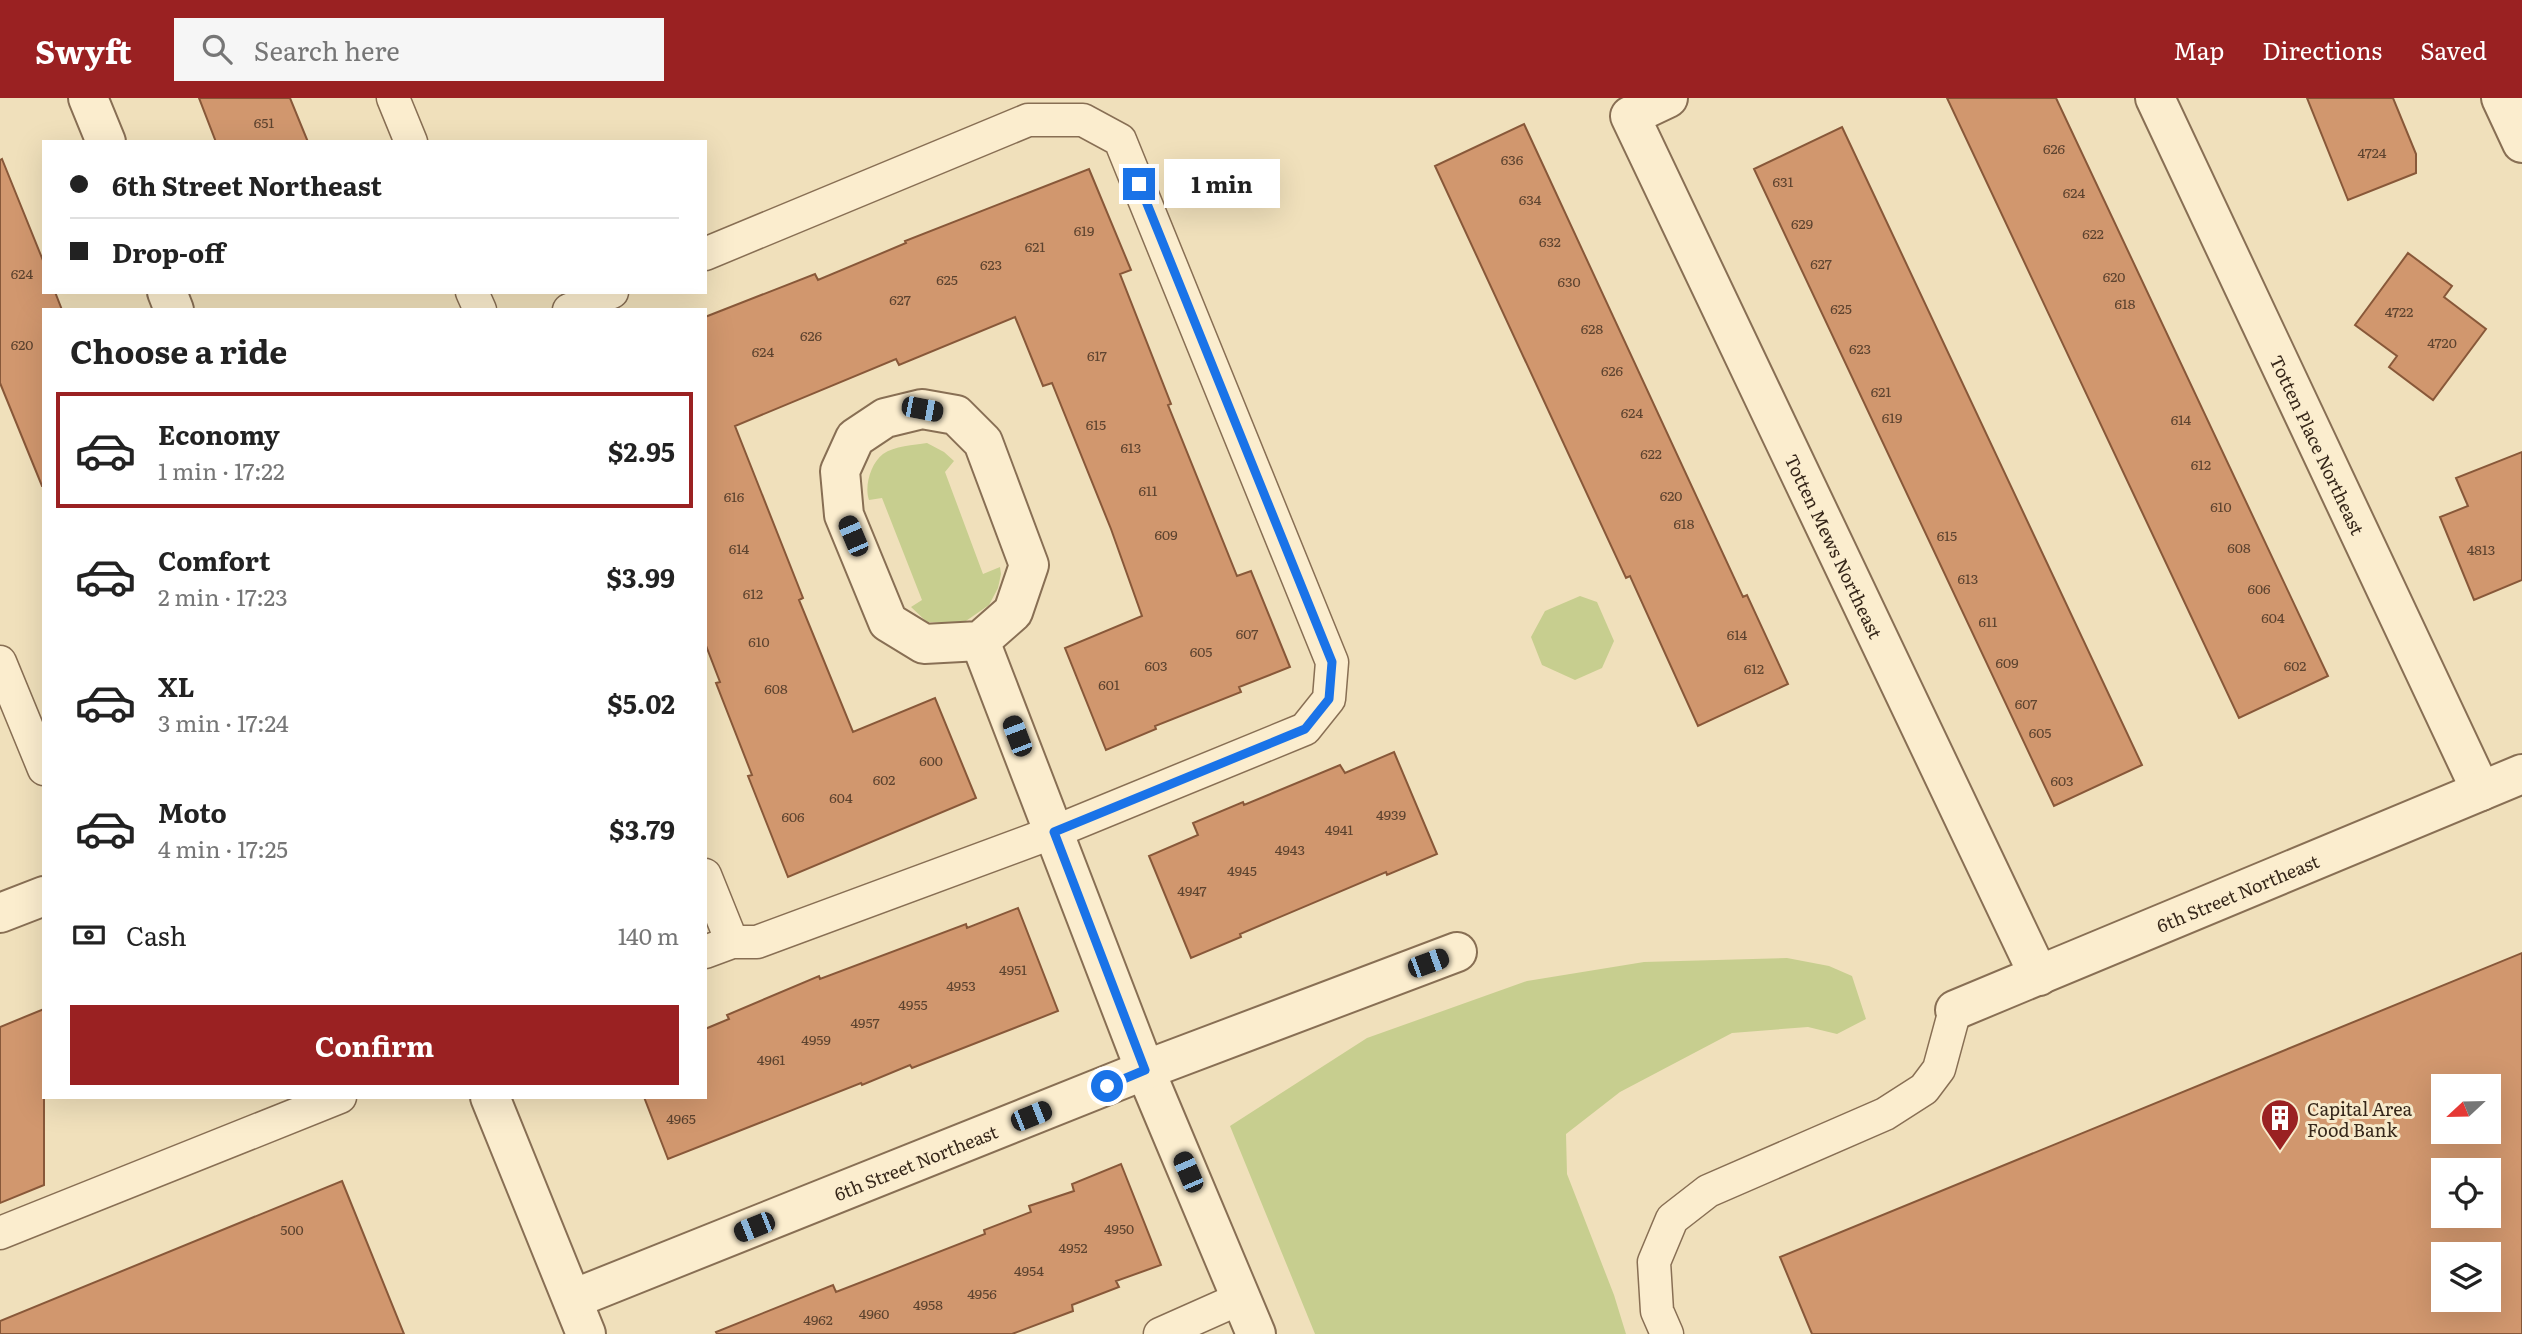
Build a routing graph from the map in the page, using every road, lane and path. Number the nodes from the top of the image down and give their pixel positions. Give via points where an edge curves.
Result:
1 (88, 98) edge
2 (393, 98) edge
3 (1668, 98) edge
4 (2155, 98) edge
5 (2501, 98) edge
6 (105, 140) edge
7 (410, 140) edge
8 (2522, 143) edge
9 (707, 253) edge
10 (607, 294) edge
11 (574, 308) edge
12 (980, 641) junction
13 (0, 662) edge
14 (42, 764) edge
15 (2522, 774) edge
16 (2481, 791) junction
17 (1054, 832) junction
18 (707, 885) edge
19 (42, 897) edge
20 (0, 913) edge
21 (719, 947) edge
22 (1457, 952) dead end
23 (2039, 976) junction
24 (1955, 1010) joint
25 (1145, 1070) junction
26 (335, 1099) edge
27 (491, 1099) edge
28 (0, 1233) edge
29 (1241, 1298) junction
30 (573, 1299) junction
31 (586, 1334) edge
32 (1160, 1334) edge
33 (1256, 1334) edge
34 (1667, 1334) edge

1 - 6 street
2 - 7 lane
3 - 23 street, Totten Mews Northeast via 1630,116
4 - 16 street, Totten Place Northeast
5 - 8 street
9 - 17 lane via 1028,120 1083,120 1121,140 1332,662 1329,699 1305,729
10 - 11 lane
12 - 12 street via 925,644 888,622 844,515 840,471 855,438 885,418 922,409 956,415 983,442 1029,565 1013,612
12 - 17 street
13 - 14 lane
15 - 16 street, 6th Street Northeast
16 - 23 street, 6th Street Northeast
17 - 21 lane via 757,942
17 - 25 street
18 - 21 lane
19 - 20 street
22 - 25 street, 6th Street Northeast
23 - 24 street, 6th Street Northeast
24 - 34 lane via 1939,1069 1924,1089 1885,1114 1708,1191 1672,1219 1654,1262 1657,1311
25 - 29 street
25 - 30 street, 6th Street Northeast
26 - 28 lane
27 - 30 street
29 - 32 lane
29 - 33 street
30 - 31 street

